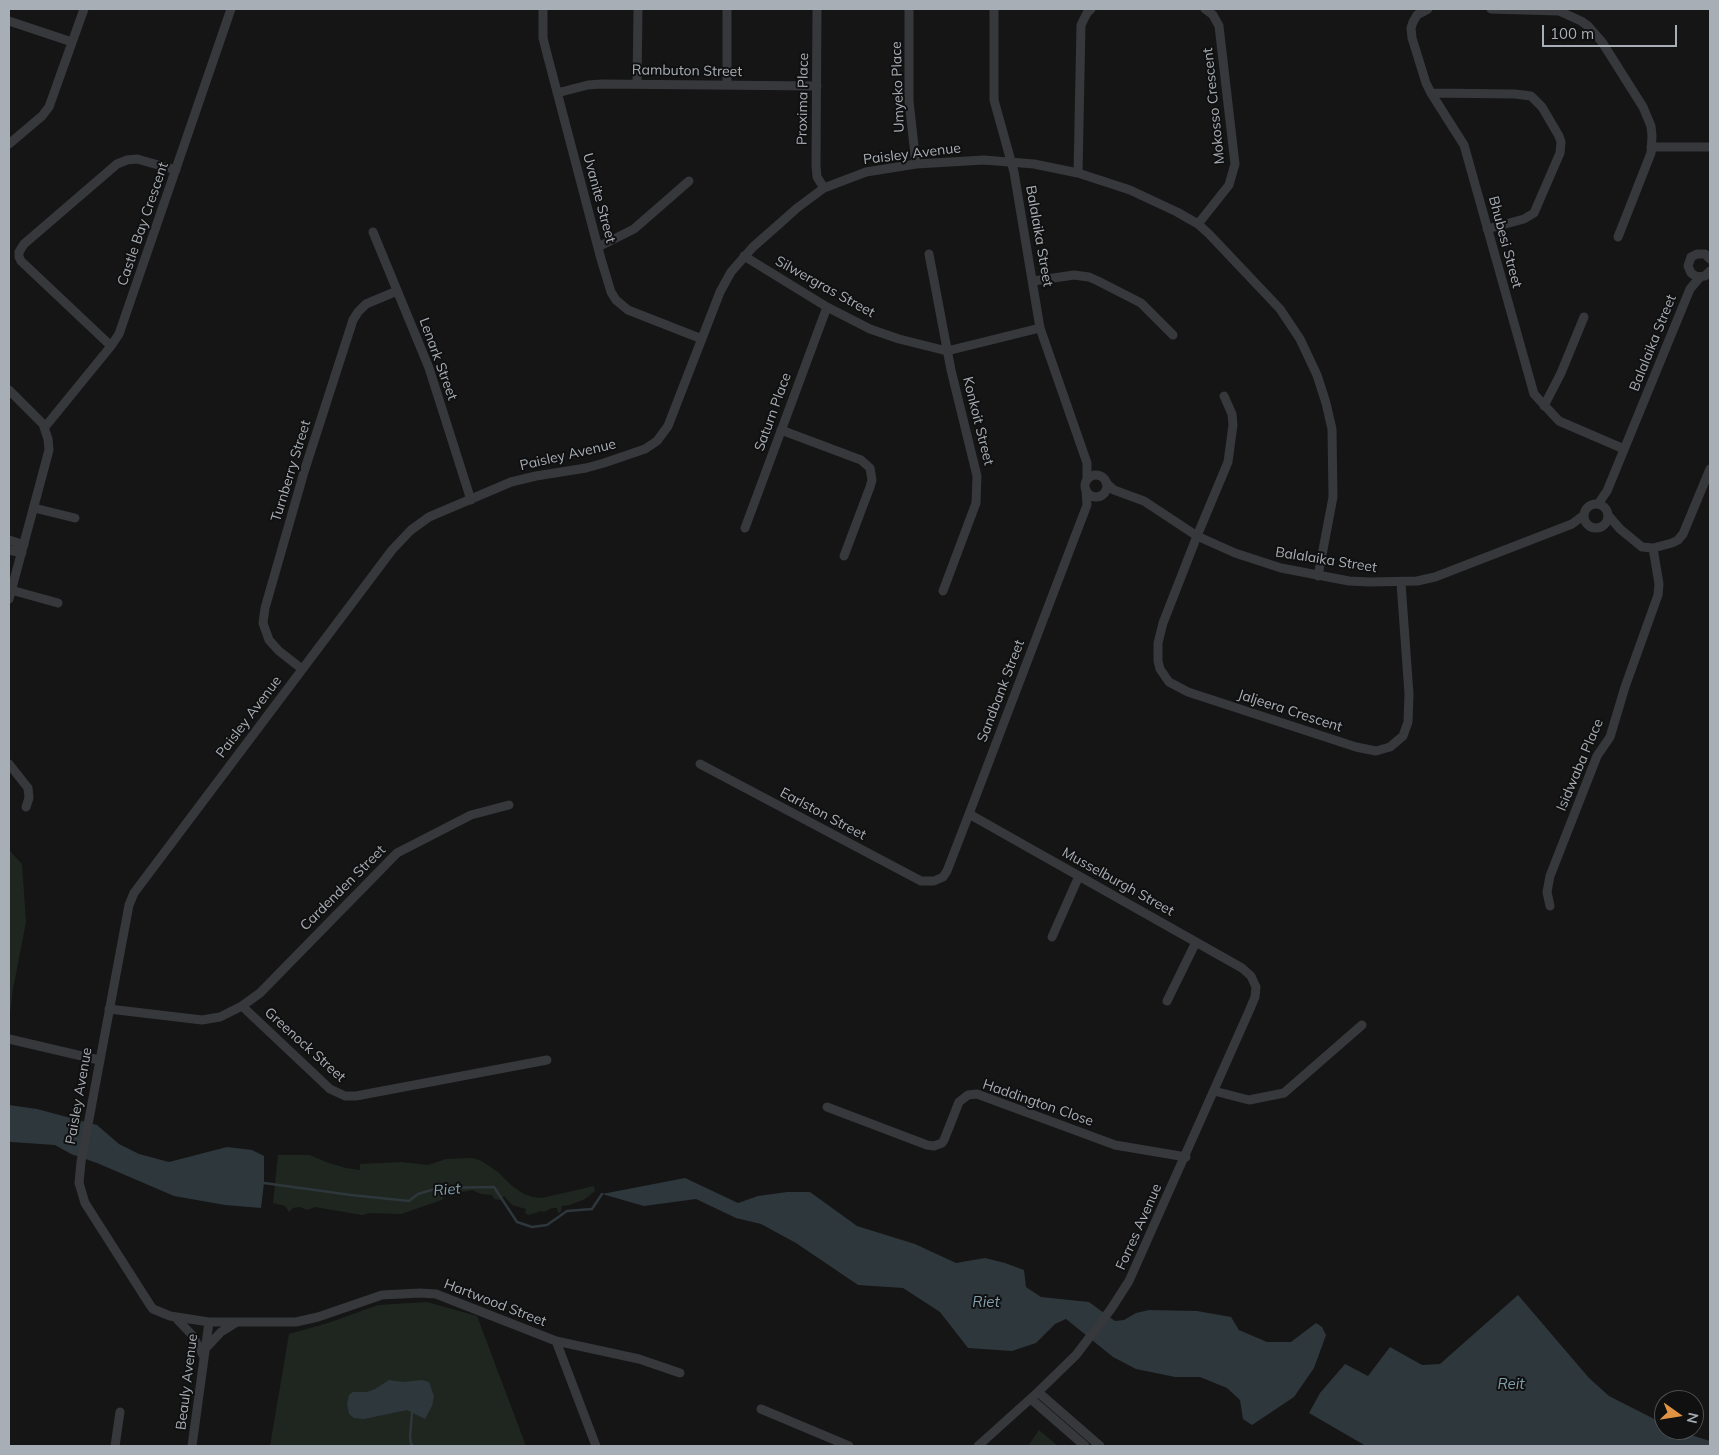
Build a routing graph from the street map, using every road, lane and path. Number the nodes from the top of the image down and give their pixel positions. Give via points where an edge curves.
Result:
1 (84, 9) edge
2 (231, 9) edge
3 (543, 9) edge
4 (638, 9) edge
5 (727, 9) edge
6 (817, 9) edge
7 (910, 9) edge
8 (994, 9) edge
9 (1091, 9) edge
10 (1205, 9) edge
11 (1428, 9) edge
12 (1491, 9) edge
13 (1215, 12) edge
14 (9, 21) edge
15 (72, 42) junction
16 (637, 84) junction
17 (727, 86) junction
18 (817, 86) junction
19 (557, 92) junction
20 (1431, 93) junction
21 (9, 144) edge
22 (1651, 147) junction
23 (1710, 147) edge
24 (1010, 162) junction
25 (916, 164) junction
26 (176, 170) junction
27 (1078, 173) junction
28 (689, 181) dead end
29 (824, 188) junction
30 (1198, 224) junction
31 (1487, 229) junction
32 (373, 232) dead end
33 (1618, 237) dead end
34 (598, 247) junction
35 (929, 254) dead end
36 (744, 256) junction
37 (1710, 259) edge
38 (1710, 272) edge
39 (1690, 273) junction
40 (1700, 277) junction
41 (1033, 281) junction
42 (1690, 289) junction
43 (397, 291) junction
44 (827, 307) junction
45 (1584, 316) dead end
46 (1040, 328) junction
47 (1173, 334) dead end
48 (702, 339) junction
49 (111, 346) junction
50 (947, 351) junction
51 (9, 390) edge
52 (1224, 396) dead end
53 (1544, 406) junction
54 (45, 427) junction
55 (780, 430) junction
56 (1624, 449) junction
57 (1087, 463) junction
58 (1710, 469) edge
59 (1099, 476) junction
60 (1087, 480) junction
61 (1106, 483) junction
62 (1086, 490) junction
63 (1114, 490) junction
64 (1101, 494) junction
65 (471, 500) junction
66 (1086, 505) junction
67 (34, 508) junction
68 (1603, 509) junction
69 (1584, 516) junction
70 (75, 518) dead end
71 (1572, 524) junction
72 (1603, 525) junction
73 (1589, 526) junction
74 (745, 528) dead end
75 (1620, 529) junction
76 (1197, 536) junction
77 (9, 540) edge
78 (1653, 548) junction
79 (23, 549) junction
80 (9, 550) edge
81 (844, 556) dead end
82 (1318, 576) junction
83 (1401, 582) junction
84 (943, 591) dead end
85 (10, 595) edge
86 (58, 603) dead end
87 (302, 669) junction
88 (9, 764) edge
89 (700, 764) dead end
90 (509, 805) dead end
91 (26, 807) dead end
92 (969, 814) junction
93 (1080, 876) junction
94 (934, 881) joint
95 (1550, 906) dead end
96 (1052, 937) dead end
97 (1196, 942) junction
98 (1251, 976) joint
99 (1167, 1001) dead end
100 (242, 1006) junction
101 (109, 1009) junction
102 (1362, 1025) dead end
103 (9, 1039) edge
104 (99, 1060) junction
105 (547, 1060) dead end
106 (1214, 1091) junction
107 (827, 1107) dead end
108 (1186, 1157) junction
109 (175, 1317) junction
110 (208, 1322) junction
111 (237, 1322) junction
112 (556, 1341) junction
113 (204, 1354) junction
114 (680, 1373) dead end
115 (1038, 1392) junction
116 (1031, 1399) junction
117 (761, 1409) dead end
118 (120, 1412) dead end
119 (115, 1446) edge
120 (192, 1446) edge
121 (596, 1446) edge
122 (849, 1446) edge
123 (978, 1446) edge
124 (1085, 1446) edge
125 (1100, 1446) edge

1 - 15 street
2 - 26 street, Castle Bay Crescent
3 - 19 street, Uvanite Street via 543,38
4 - 16 street
5 - 17 street
6 - 18 street, Proxima Place
7 - 25 street, Umyeko Place via 909,101
8 - 24 street, Balalaika Street via 994,100
9 - 27 street via 1083,20 1080,34
10 - 13 street, Mokosso Crescent
11 - 20 street, Bhubesi Street via 1417,15 1410,32
12 - 22 street via 1559,11 1588,26 1602,42 1643,107 1651,126
13 - 30 street, Mokosso Crescent via 1236,164 1229,185
14 - 15 street
15 - 21 street via 49,106
16 - 17 street, Rambuton Street
16 - 19 street, Rambuton Street via 594,84
17 - 18 street, Rambuton Street
18 - 29 street, Proxima Place via 816,172
19 - 34 street, Uvanite Street
20 - 31 street, Bhubesi Street via 1464,145
20 - 31 street via 1530,96 1542,107 1559,136 1560,153 1534,213
22 - 23 street
22 - 33 street via 1649,160
24 - 25 street, Paisley Avenue via 970,160
24 - 27 street, Paisley Avenue
24 - 41 street, Balalaika Street
25 - 29 street, Paisley Avenue via 866,172
26 - 49 street, Castle Bay Crescent via 120,331
26 - 49 street via 142,160 121,162 20,250 21,261
27 - 30 street, Paisley Avenue via 1146,197
28 - 34 street via 634,229
29 - 36 street, Paisley Avenue
30 - 82 street, Paisley Avenue via 1280,309 1300,339 1317,375 1330,418 1334,453 1332,510
31 - 53 street, Bhubesi Street via 1531,386
32 - 43 street, Lenark Street
34 - 48 street, Uvanite Street via 611,292 621,305
35 - 50 street, Konkoit Street
36 - 44 street, Silwergras Street
36 - 48 street, Paisley Avenue via 720,292
37 - 39 street via 1702,254 1693,256 1688,264
38 - 40 street
39 - 40 street
39 - 42 street, Balalaika Street
40 - 42 street, Balalaika Street
41 - 46 street, Balalaika Street
41 - 47 street via 1074,275 1089,277 1141,303
42 - 56 street, Balalaika Street
43 - 65 street, Lenark Street via 430,373
43 - 87 street, Turnberry Street via 369,302 353,320 265,608 263,622 269,640
44 - 50 street, Silwergras Street via 870,329
44 - 55 street, Saturn Place
45 - 53 street
46 - 50 street, Silwergras Street
46 - 57 street, Balalaika Street
48 - 65 street, Paisley Avenue via 668,426 650,446 586,468 521,479
49 - 54 street, Castle Bay Crescent
50 - 84 street, Konkoit Street via 978,486 973,511
51 - 54 street
52 - 76 street, Jaljeera Crescent via 1232,414 1230,454
53 - 56 street, Bhubesi Street via 1559,421
54 - 67 street via 49,450
55 - 74 street, Saturn Place
55 - 81 street via 861,460 870,468 870,487
56 - 68 street, Balalaika Street
57 - 59 street, Balalaika Street
57 - 60 street, Balalaika Street
58 - 78 street via 1681,538
59 - 60 street
59 - 61 street
60 - 62 street
61 - 63 street, Balalaika Street
61 - 64 street
62 - 64 street via 1091,495
62 - 66 street, Sandbank Street
63 - 64 street
63 - 76 street, Balalaika Street via 1144,501
64 - 66 street
65 - 87 street, Paisley Avenue via 429,517 402,539
66 - 92 street, Sandbank Street
67 - 70 street
67 - 79 street
68 - 69 street via 1588,507
68 - 72 street
68 - 75 street
69 - 71 street, Balalaika Street
69 - 73 street
71 - 73 street, Balalaika Street
71 - 83 street, Balalaika Street via 1435,577
72 - 73 street
72 - 75 street
75 - 78 street via 1642,547
76 - 82 street, Balalaika Street via 1267,564
76 - 83 street, Jaljeera Crescent via 1160,634 1158,661 1169,682 1188,692 1356,747 1386,749 1403,736 1408,722
77 - 79 street
78 - 95 street, Isidwaba Place via 1658,595 1610,737 1597,756 1550,876 1547,892
79 - 80 street
79 - 85 street
82 - 83 street, Balalaika Street via 1362,582
85 - 86 street
87 - 101 street, Paisley Avenue via 134,893
88 - 91 street via 28,788
89 - 94 street, Earlston Street via 922,881
90 - 100 street, Cardenden Street via 471,815 397,853 260,993
92 - 93 street, Musselburgh Street
92 - 94 street, Sandbank Street via 947,871
93 - 96 street
93 - 97 street, Musselburgh Street
97 - 98 street, Musselburgh Street
97 - 99 street
98 - 106 street, Forres Avenue via 1256,987 1255,998
100 - 101 street via 207,1020
100 - 105 street, Greenock Street via 330,1089 345,1096
101 - 104 street, Paisley Avenue
102 - 106 street via 1284,1092 1249,1100
103 - 104 street
104 - 109 street, Paisley Avenue via 79,1183 87,1208 150,1305
106 - 108 street, Forres Avenue
107 - 108 street, Haddington Close via 934,1146 944,1140 959,1102 968,1095 977,1094 1115,1145
108 - 115 street, Forres Avenue via 1129,1281 1085,1345
109 - 110 street, Paisley Avenue
109 - 113 street via 194,1336
110 - 111 street, Hartwood Street
110 - 113 street, Beauly Avenue
111 - 112 street, Hartwood Street via 296,1322 382,1295 420,1293 436,1294
111 - 113 street via 221,1332
112 - 114 street, Hartwood Street via 639,1359
112 - 121 street
113 - 120 street, Beauly Avenue
115 - 116 street, Forres Avenue
115 - 125 street
116 - 123 street, Forres Avenue
116 - 124 street
117 - 122 street
118 - 119 street

